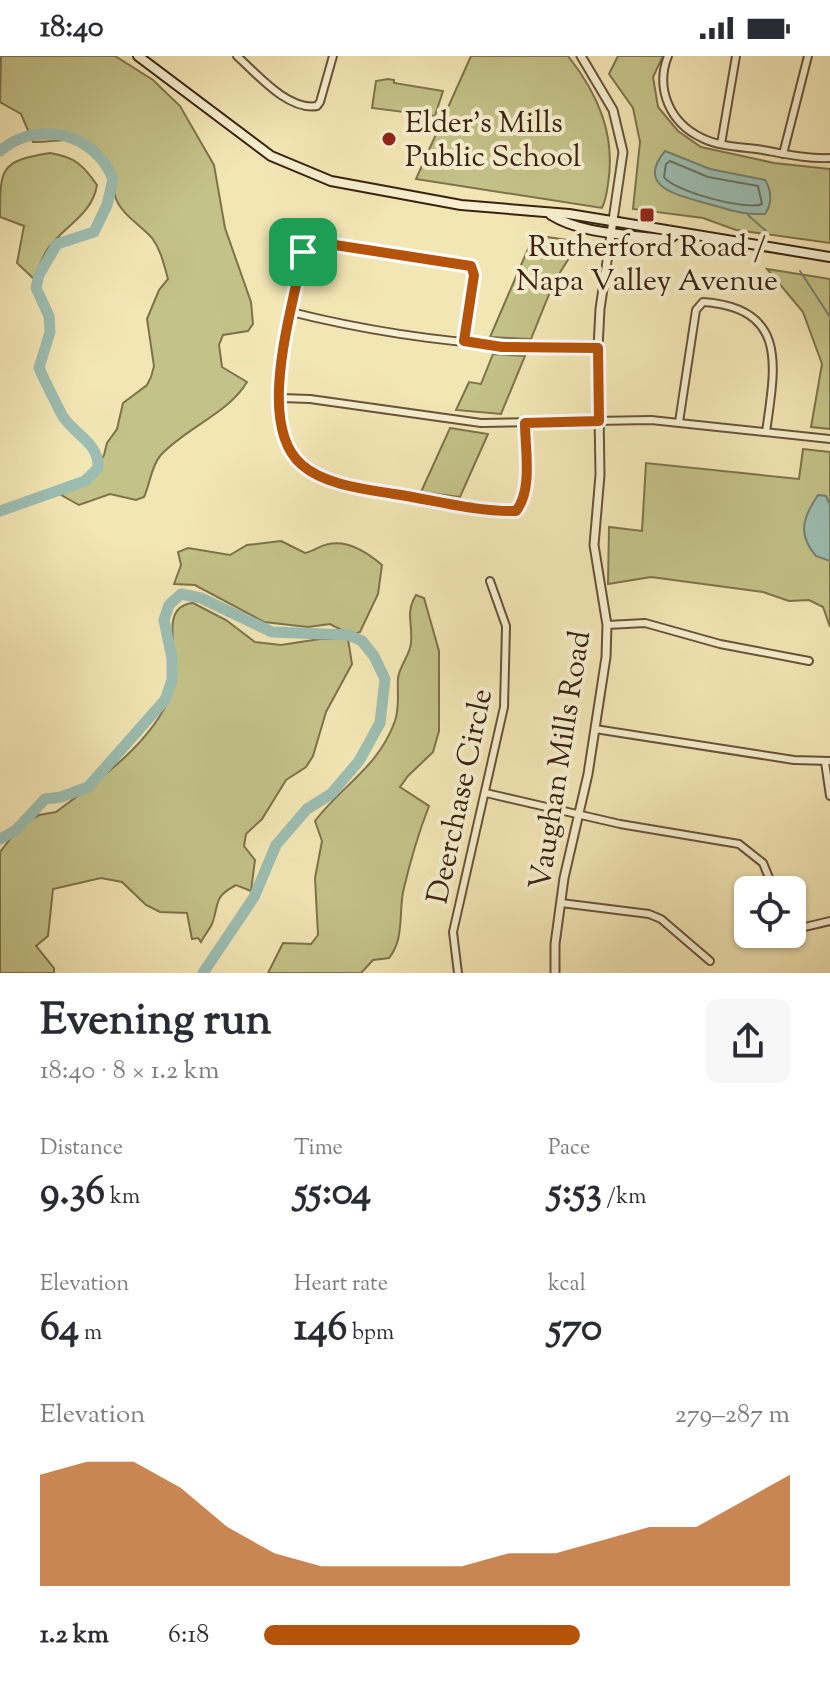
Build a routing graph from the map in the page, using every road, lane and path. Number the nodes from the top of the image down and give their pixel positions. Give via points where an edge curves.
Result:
1 (138, 56) edge
2 (237, 56) edge
3 (333, 56) edge
4 (581, 56) edge
5 (668, 56) edge
6 (736, 56) edge
7 (808, 56) edge
8 (721, 144) junction
9 (783, 154) junction
10 (830, 158) edge
11 (551, 215) junction
12 (614, 221) junction
13 (612, 232) junction
14 (676, 234) junction
15 (830, 257) edge
16 (291, 312) junction
17 (464, 341) junction
18 (598, 348) junction
19 (281, 398) junction
20 (599, 421) junction
21 (679, 422) junction
22 (525, 423) junction
23 (766, 432) junction
24 (830, 439) edge
25 (490, 581) dead end
26 (607, 625) junction
27 (809, 661) dead end
28 (595, 729) junction
29 (827, 761) edge
30 (486, 793) junction
31 (830, 796) edge
32 (578, 814) junction
33 (768, 876) edge
34 (561, 903) junction
35 (830, 921) edge
36 (806, 927) edge
37 (710, 961) dead end
38 (458, 973) edge
39 (555, 973) edge

1 - 11 main road via 263,151 315,176 446,202
2 - 3 street via 282,95 309,107 320,102
4 - 12 street, Vaughan Mills Road via 620,130 623,152
5 - 8 street via 662,79 673,114 700,137
6 - 8 street
7 - 9 street
8 - 9 street
9 - 10 street
11 - 12 main road
11 - 13 main road via 567,225
12 - 13 street, Vaughan Mills Road
12 - 14 main road
13 - 14 main road via 668,240
13 - 18 street, Vaughan Mills Road
14 - 15 main road
16 - 17 street
16 - 17 street via 309,241 467,264 474,275
16 - 19 street via 281,354
17 - 18 street via 502,347
18 - 20 street, Vaughan Mills Road
19 - 22 street via 481,423
19 - 22 street via 286,445 312,472 373,491 511,512 521,505 525,486
20 - 21 street
20 - 22 street
20 - 26 street, Vaughan Mills Road via 594,545
21 - 23 street
21 - 23 street via 696,310 703,302 729,304 759,322 772,345
23 - 24 street
25 - 30 street, Deerchase Circle via 507,640 504,707
26 - 27 street via 645,623
26 - 28 street, Vaughan Mills Road
28 - 29 street
28 - 32 street, Vaughan Mills Road
29 - 31 street
30 - 32 street
30 - 38 street, Deerchase Circle via 453,932
32 - 33 street via 739,844 763,863
32 - 34 street, Vaughan Mills Road
34 - 37 street via 649,914
34 - 39 street, Vaughan Mills Road
35 - 36 street

